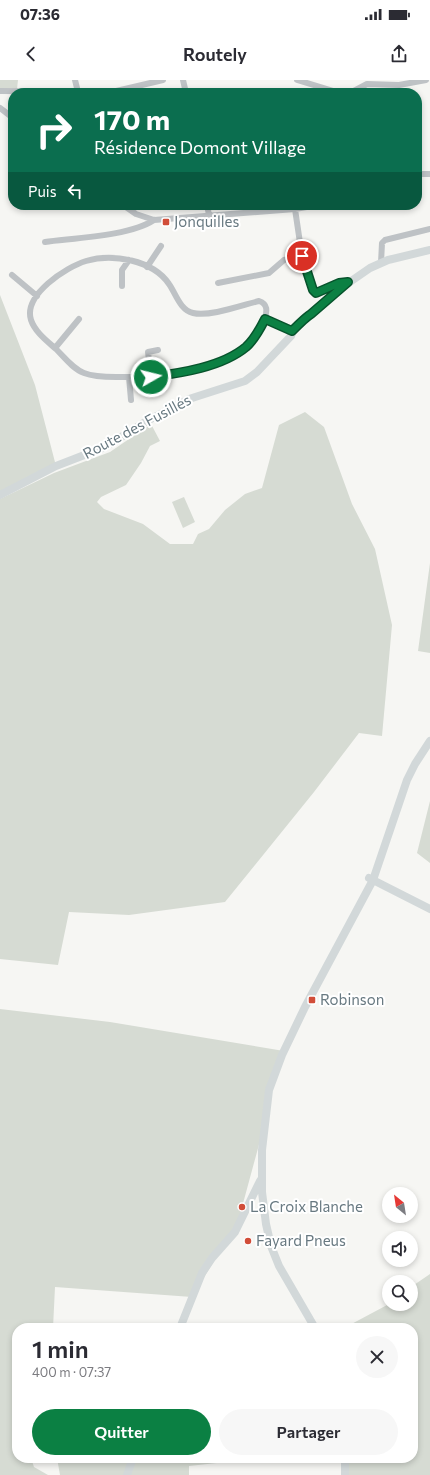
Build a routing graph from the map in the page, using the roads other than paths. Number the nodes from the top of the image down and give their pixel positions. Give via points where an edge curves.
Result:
1 (163, 80) edge
2 (297, 80) edge
3 (426, 80) edge
4 (140, 88) edge
5 (323, 88) edge
6 (359, 88) edge
7 (0, 108) edge
8 (8, 114) edge
9 (130, 210) edge
10 (208, 210) edge
11 (281, 210) edge
12 (295, 210) edge
13 (209, 215) junction
14 (154, 220) junction
15 (430, 229) edge
16 (45, 242) dead end
17 (161, 246) dead end
18 (430, 250) edge
19 (302, 256) junction
20 (129, 260) junction
21 (381, 263) junction
22 (147, 267) junction
23 (12, 275) dead end
24 (348, 282) junction
25 (218, 283) dead end
26 (122, 286) dead end
27 (37, 296) junction
28 (79, 319) dead end
29 (265, 319) junction
30 (292, 331) junction
31 (55, 348) junction
32 (158, 350) dead end
33 (129, 377) junction
34 (151, 377) junction
35 (131, 400) dead end
36 (0, 495) edge
37 (430, 741) edge
38 (371, 879) junction
39 (430, 909) edge
40 (262, 1169) junction
41 (251, 1198) junction
42 (262, 1202) junction
43 (242, 1217) junction
44 (182, 1323) edge
45 (312, 1323) edge
46 (131, 1463) edge
47 (345, 1463) edge
48 (127, 1475) edge
49 (345, 1475) edge

1 - 4 street
2 - 5 street
3 - 6 street via 398,85 367,84
7 - 8 street
9 - 14 street
10 - 13 street
11 - 13 street
12 - 19 street
13 - 14 street
14 - 16 street via 132,230
15 - 21 street via 385,240 382,243
17 - 22 street
18 - 21 main road, Route des Fusillés
19 - 24 street via 316,293
19 - 25 street via 284,260 268,272
20 - 22 street
20 - 26 street via 122,270
20 - 27 street via 87,260 65,270
21 - 24 main road, Route des Fusillés
22 - 29 street via 169,283 182,306 188,311 201,314 258,301 266,307
23 - 27 street
24 - 30 main road, Route des Fusillés
27 - 31 street via 29,313 31,320 34,328
28 - 31 street
29 - 30 street
29 - 34 street via 251,342 234,355 198,368
30 - 36 main road, Route des Fusillés via 257,372 234,385 189,399 105,447 56,466
31 - 33 street via 77,369 94,376
32 - 34 street via 148,352
33 - 34 street
33 - 35 street
37 - 38 main road via 415,764 400,799
38 - 39 main road
38 - 40 main road via 274,1075 266,1105
40 - 41 main road via 258,1186
40 - 42 main road
41 - 42 main road via 259,1196
41 - 43 main road
42 - 43 main road via 252,1204
42 - 45 main road via 273,1251 296,1298
43 - 44 main road via 232,1237 202,1273
46 - 48 main road
47 - 49 main road

